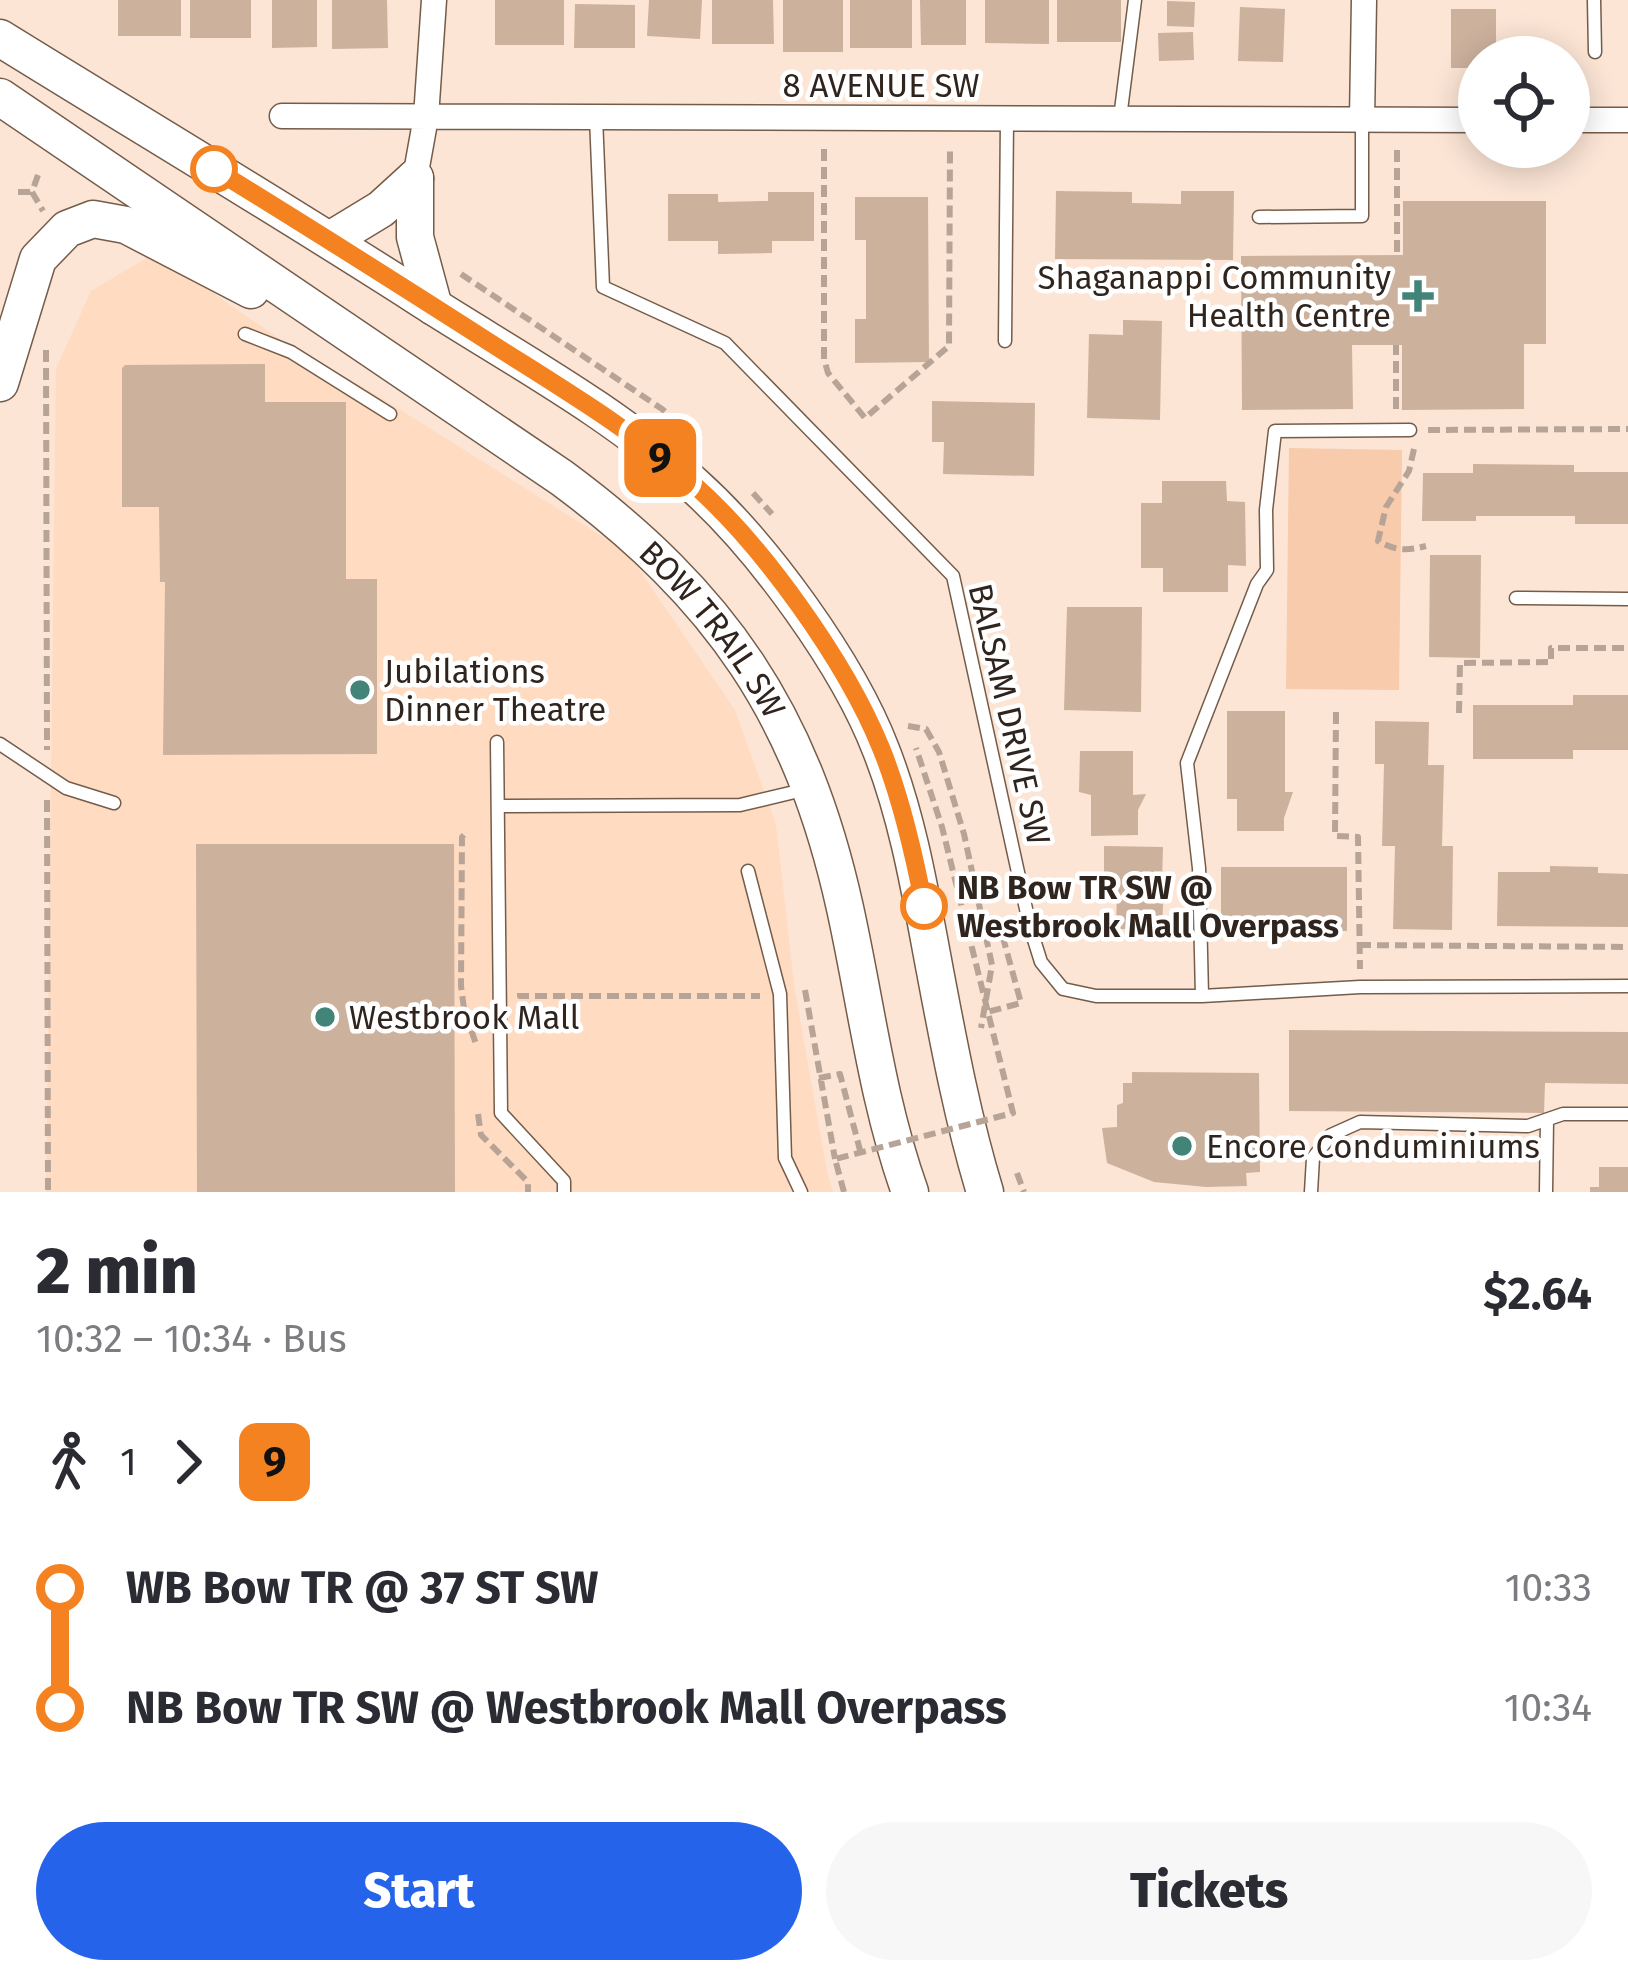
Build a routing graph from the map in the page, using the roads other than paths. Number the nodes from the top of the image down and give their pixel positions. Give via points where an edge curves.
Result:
1 (434, 0) edge
2 (1135, 0) edge
3 (1364, 0) edge
4 (1594, 0) edge
5 (0, 38) edge
6 (1595, 52) dead end
7 (0, 98) edge
8 (282, 116) dead end
9 (426, 117) junction
10 (596, 117) junction
11 (1007, 118) junction
12 (1119, 119) junction
13 (1362, 119) junction
14 (1458, 119) edge
15 (1590, 120) edge
16 (1628, 120) edge
17 (415, 178) junction
18 (1259, 217) dead end
19 (330, 240) junction
20 (299, 300) junction
21 (434, 307) junction
22 (245, 334) dead end
23 (1005, 341) dead end
24 (0, 383) edge
25 (390, 414) dead end
26 (1410, 430) road end
27 (1516, 598) dead end
28 (1628, 599) edge
29 (497, 742) dead end
30 (0, 744) edge
31 (811, 788) junction
32 (114, 803) dead end
33 (498, 806) junction
34 (748, 871) dead end
35 (1628, 986) edge
36 (1202, 996) junction
37 (1628, 1114) edge
38 (1547, 1120) junction
39 (564, 1192) edge
40 (801, 1192) edge
41 (910, 1192) edge
42 (985, 1192) edge
43 (1311, 1192) edge
44 (1546, 1192) edge

1 - 9 street
2 - 12 lane
3 - 13 street
4 - 6 lane
5 - 19 main road
7 - 20 main road, BOW TRAIL SW
8 - 9 street, 8 AVENUE SW
9 - 10 street, 8 AVENUE SW
9 - 17 street
10 - 11 street, 8 AVENUE SW
10 - 36 lane, BALSAM DRIVE SW via 603,287 725,344 952,576 1041,962 1063,988 1096,996
11 - 12 street, 8 AVENUE SW
11 - 23 lane
12 - 13 street, 8 AVENUE SW
13 - 14 street, 8 AVENUE SW
13 - 18 lane via 1363,216
15 - 16 street
17 - 19 main road
17 - 21 main road via 415,237
19 - 21 main road
20 - 24 main road via 245,289 126,224 93,220 67,229 38,260
20 - 31 main road, BOW TRAIL SW via 562,478 648,548 733,641 784,724
21 - 42 main road via 600,412 694,484 826,647 881,748 902,813
22 - 25 lane via 291,352
26 - 36 lane via 1275,431 1267,570 1187,763
27 - 28 lane
29 - 33 lane
30 - 32 lane via 66,788
31 - 33 lane via 740,806
31 - 41 main road, BOW TRAIL SW
33 - 39 lane via 501,1113 564,1181
34 - 40 lane via 780,994 785,1158
35 - 36 lane, BALSAM DRIVE SW
37 - 38 lane
38 - 43 lane via 1360,1122 1331,1135 1313,1158
38 - 44 lane

